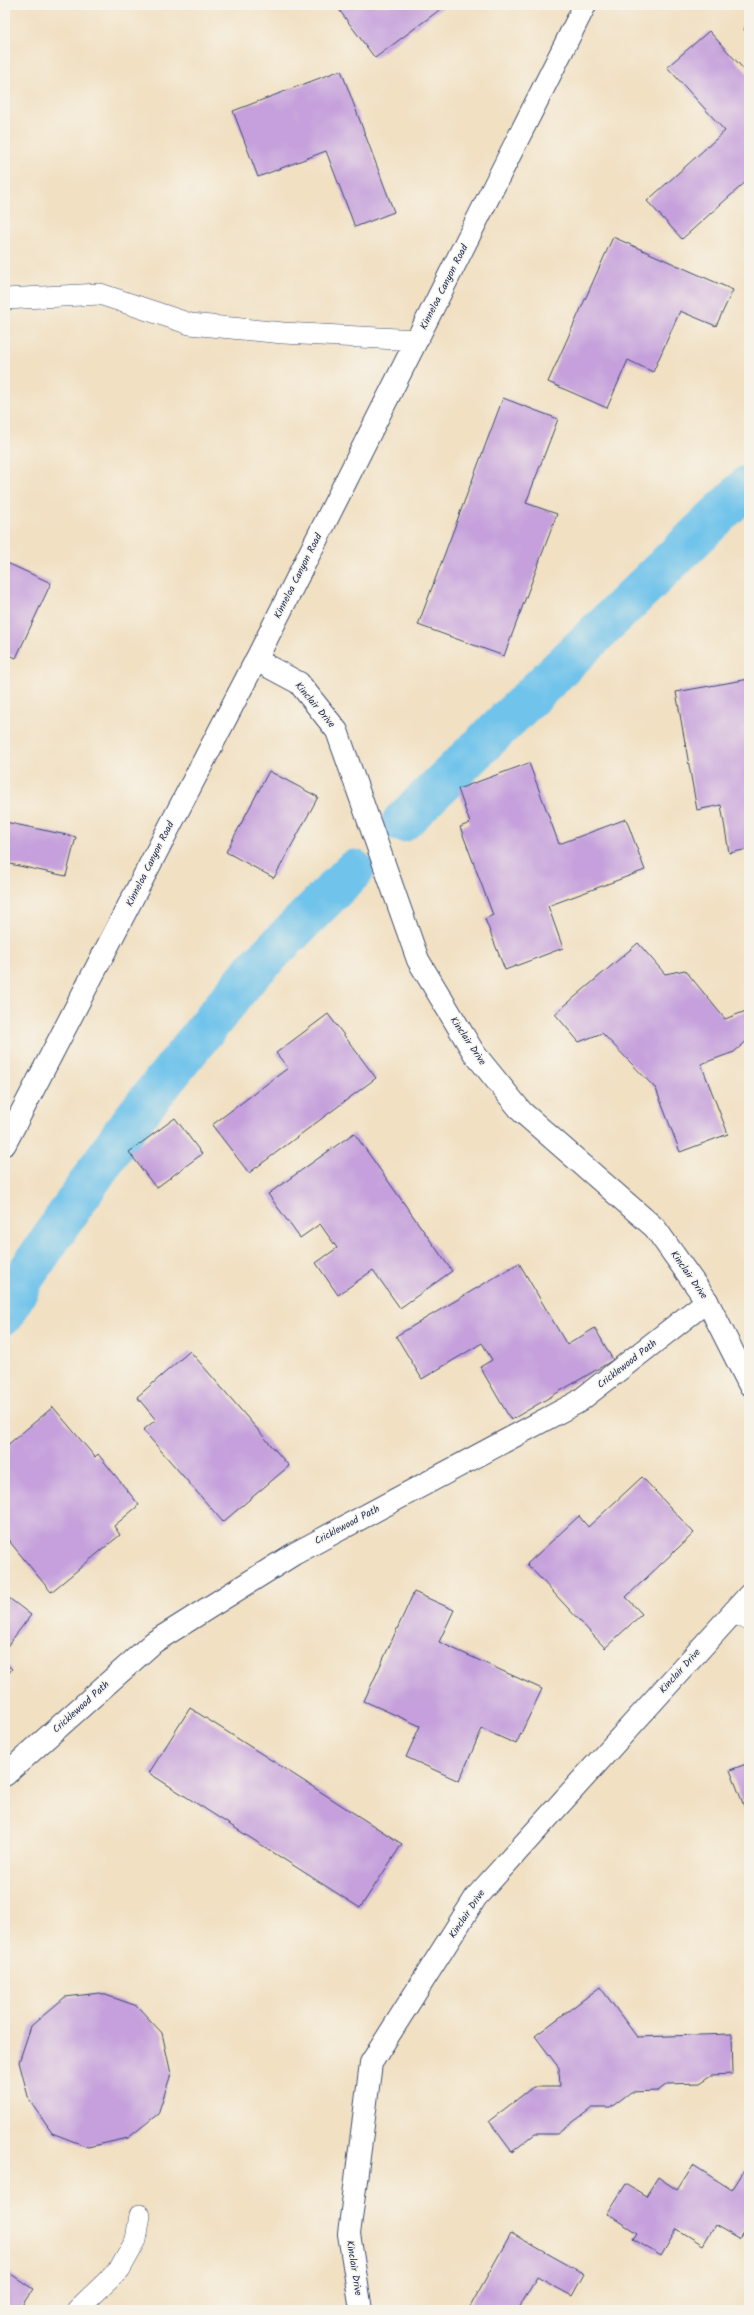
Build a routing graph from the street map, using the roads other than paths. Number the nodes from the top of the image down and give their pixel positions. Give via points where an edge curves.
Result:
1 (585, 5) edge
2 (5, 299) edge
3 (417, 340) junction
4 (256, 660) junction
5 (5, 1144) edge
6 (707, 1301) junction
7 (749, 1383) edge
8 (749, 1594) edge
9 (741, 1616) edge
10 (5, 1775) edge
11 (140, 2215) dead end
12 (77, 2310) edge
13 (361, 2310) edge

1 - 3 street, Kinneloa Canyon Road
2 - 3 lane via 100,294 190,324 282,333
3 - 4 street, Kinneloa Canyon Road
4 - 5 street, Kinneloa Canyon Road
4 - 6 street, Kinclair Drive via 299,683 337,731 418,960 474,1053 522,1112 655,1228
6 - 7 street, Kinclair Drive
6 - 10 street, Cricklewood Path via 578,1402 294,1554 154,1642
8 - 9 street, Kinclair Drive
9 - 13 street, Kinclair Drive via 476,1897 371,2063 349,2234
11 - 12 lane via 136,2240 120,2269

